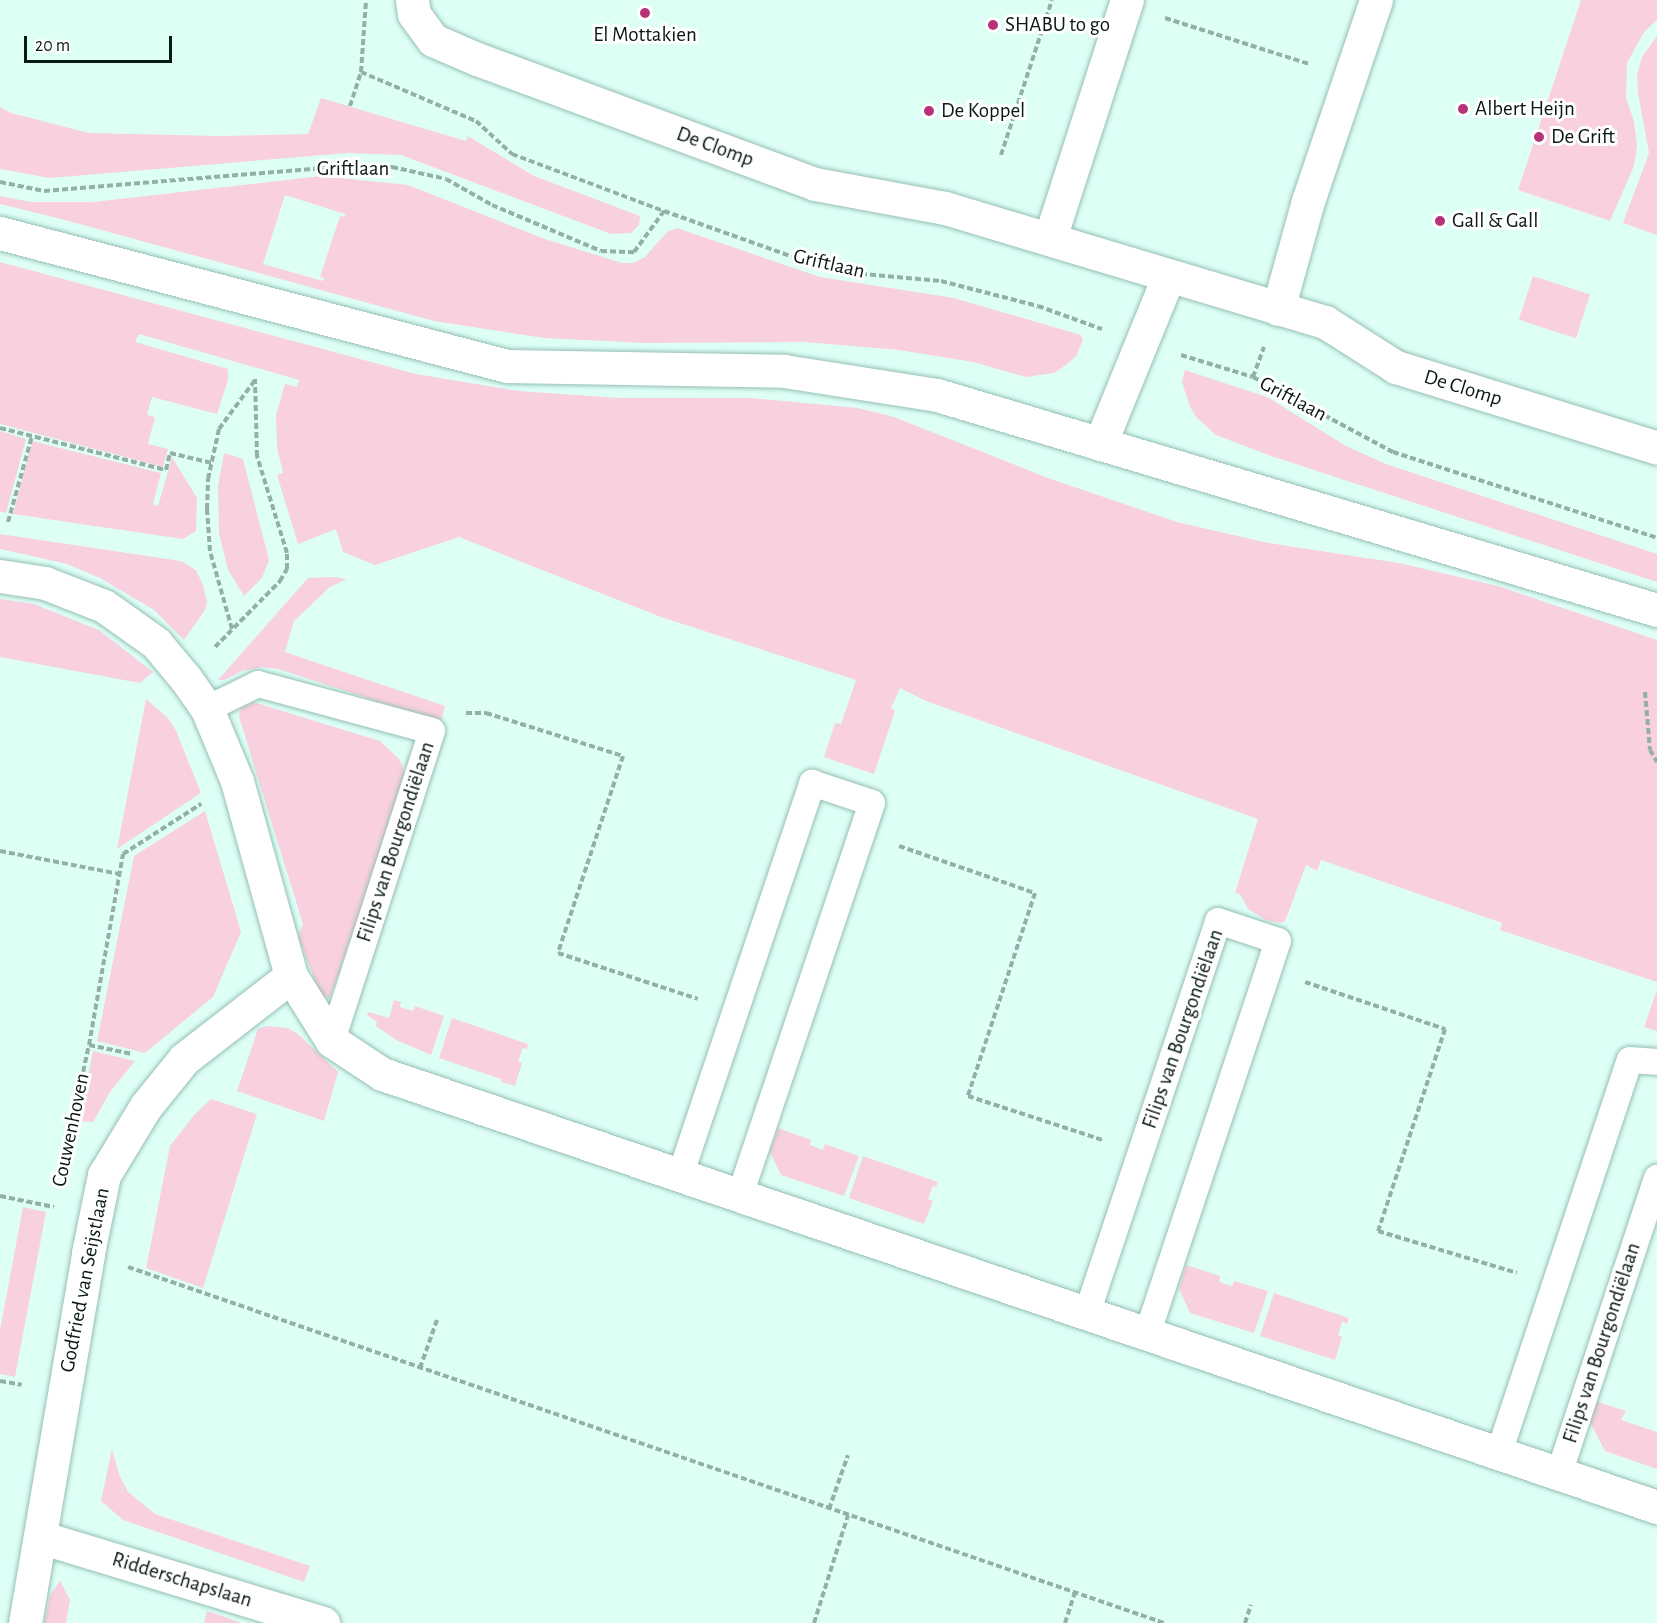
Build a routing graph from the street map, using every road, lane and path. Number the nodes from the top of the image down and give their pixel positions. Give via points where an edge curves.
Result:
1 (366, 0) edge
2 (412, 0) edge
3 (1052, 0) edge
4 (1376, 0) edge
5 (1126, 3) edge
6 (361, 72) junction
7 (1349, 77) junction
8 (350, 106) dead end
9 (1001, 155) dead end
10 (0, 182) edge
11 (664, 211) junction
12 (0, 233) edge
13 (1050, 238) junction
14 (1168, 278) junction
15 (1278, 309) junction
16 (1143, 344) junction
17 (0, 428) edge
18 (32, 436) junction
19 (1100, 444) junction
20 (1657, 448) edge
21 (212, 463) junction
22 (8, 522) dead end
23 (1657, 538) edge
24 (0, 576) edge
25 (1657, 610) edge
26 (231, 629) junction
27 (186, 679) junction
28 (1645, 692) dead end
29 (207, 709) junction
30 (432, 731) junction
31 (1657, 762) edge
32 (237, 781) junction
33 (862, 833) junction
34 (0, 851) edge
35 (119, 874) junction
36 (1268, 970) junction
37 (291, 975) junction
38 (735, 1011) junction
39 (332, 1041) junction
40 (1657, 1062) edge
41 (1140, 1152) junction
42 (64, 1158) dead end
43 (680, 1176) junction
44 (1657, 1178) edge
45 (0, 1196) edge
46 (740, 1196) junction
47 (56, 1199) dead end
48 (54, 1207) junction
49 (52, 1218) dead end
50 (88, 1253) junction
51 (1555, 1285) junction
52 (1087, 1313) junction
53 (437, 1320) dead end
54 (1147, 1334) junction
55 (420, 1368) junction
56 (25, 1374) dead end
57 (0, 1381) edge
58 (23, 1385) junction
59 (64, 1391) junction
60 (1499, 1453) junction
61 (848, 1455) dead end
62 (1559, 1474) junction
63 (1657, 1507) edge
64 (829, 1509) junction
65 (848, 1515) junction
66 (40, 1537) junction
67 (1075, 1592) junction
68 (1251, 1605) dead end
69 (25, 1623) edge
70 (323, 1623) edge
71 (814, 1623) edge
72 (1065, 1623) edge
73 (1164, 1623) edge
74 (1245, 1623) edge

1 - 6 path
2 - 13 street, De Clomp via 414,14 433,40 488,63 815,184 945,208
3 - 9 path
4 - 7 street
5 - 7 path
5 - 13 street
6 - 8 path
6 - 11 path via 476,121 512,154
7 - 15 street
10 - 11 path, Griftlaan via 44,191 345,166 392,166 446,179 492,205 601,251 634,252
11 - 16 path, Griftlaan via 813,264 852,273 941,281 1038,306
12 - 19 street via 507,366 784,371 938,395
13 - 14 street, De Clomp
14 - 15 street, De Clomp
14 - 16 street
15 - 20 street, De Clomp via 1325,322 1396,367
16 - 19 street
16 - 23 path, Griftlaan via 1253,377 1393,452
17 - 18 path
18 - 21 path via 165,470 170,453
18 - 22 path
19 - 25 street
21 - 26 path via 207,509 210,551
21 - 26 path via 219,429 255,379 257,456 287,553 287,569 280,581
24 - 27 street via 45,583 104,606 156,643
26 - 27 path
27 - 29 street
28 - 31 path via 1650,750
29 - 30 lane, Filips van Bourgondiëlaan via 258,684
29 - 32 street
30 - 38 path via 452,714 486,714 623,756 558,953
30 - 39 lane, Filips van Bourgondiëlaan
32 - 35 path, Couwenhoven via 123,854
32 - 37 street
33 - 38 lane via 872,803 812,783
33 - 41 path via 1035,893 968,1096
33 - 46 lane
34 - 35 path
35 - 42 path, Couwenhoven via 89,1045
36 - 41 lane, Filips van Bourgondiëlaan via 1278,941 1218,921
36 - 51 path via 1445,1029 1378,1231
36 - 54 lane, Filips van Bourgondiëlaan
37 - 39 street
37 - 50 street, Godfried van Seijstlaan via 184,1059 146,1106 104,1175
38 - 43 lane
39 - 43 street via 382,1074
40 - 51 lane via 1630,1060
41 - 52 lane, Filips van Bourgondiëlaan
43 - 46 street
44 - 62 lane, Filips van Bourgondiëlaan
45 - 48 path
46 - 52 street
47 - 48 path, Couwenhoven
48 - 49 path, Couwenhoven
50 - 55 path
50 - 59 street, Godfried van Seijstlaan
51 - 60 lane
52 - 54 street
53 - 55 path
54 - 60 street
55 - 64 path
56 - 58 path
57 - 58 path
58 - 59 path
59 - 66 street, Godfried van Seijstlaan
60 - 62 street
61 - 64 path
62 - 63 street
64 - 65 path
65 - 67 path
65 - 71 path
66 - 69 street, Godfried van Seijstlaan
66 - 70 street, Ridderschapslaan
67 - 72 path
67 - 73 path
68 - 74 path

